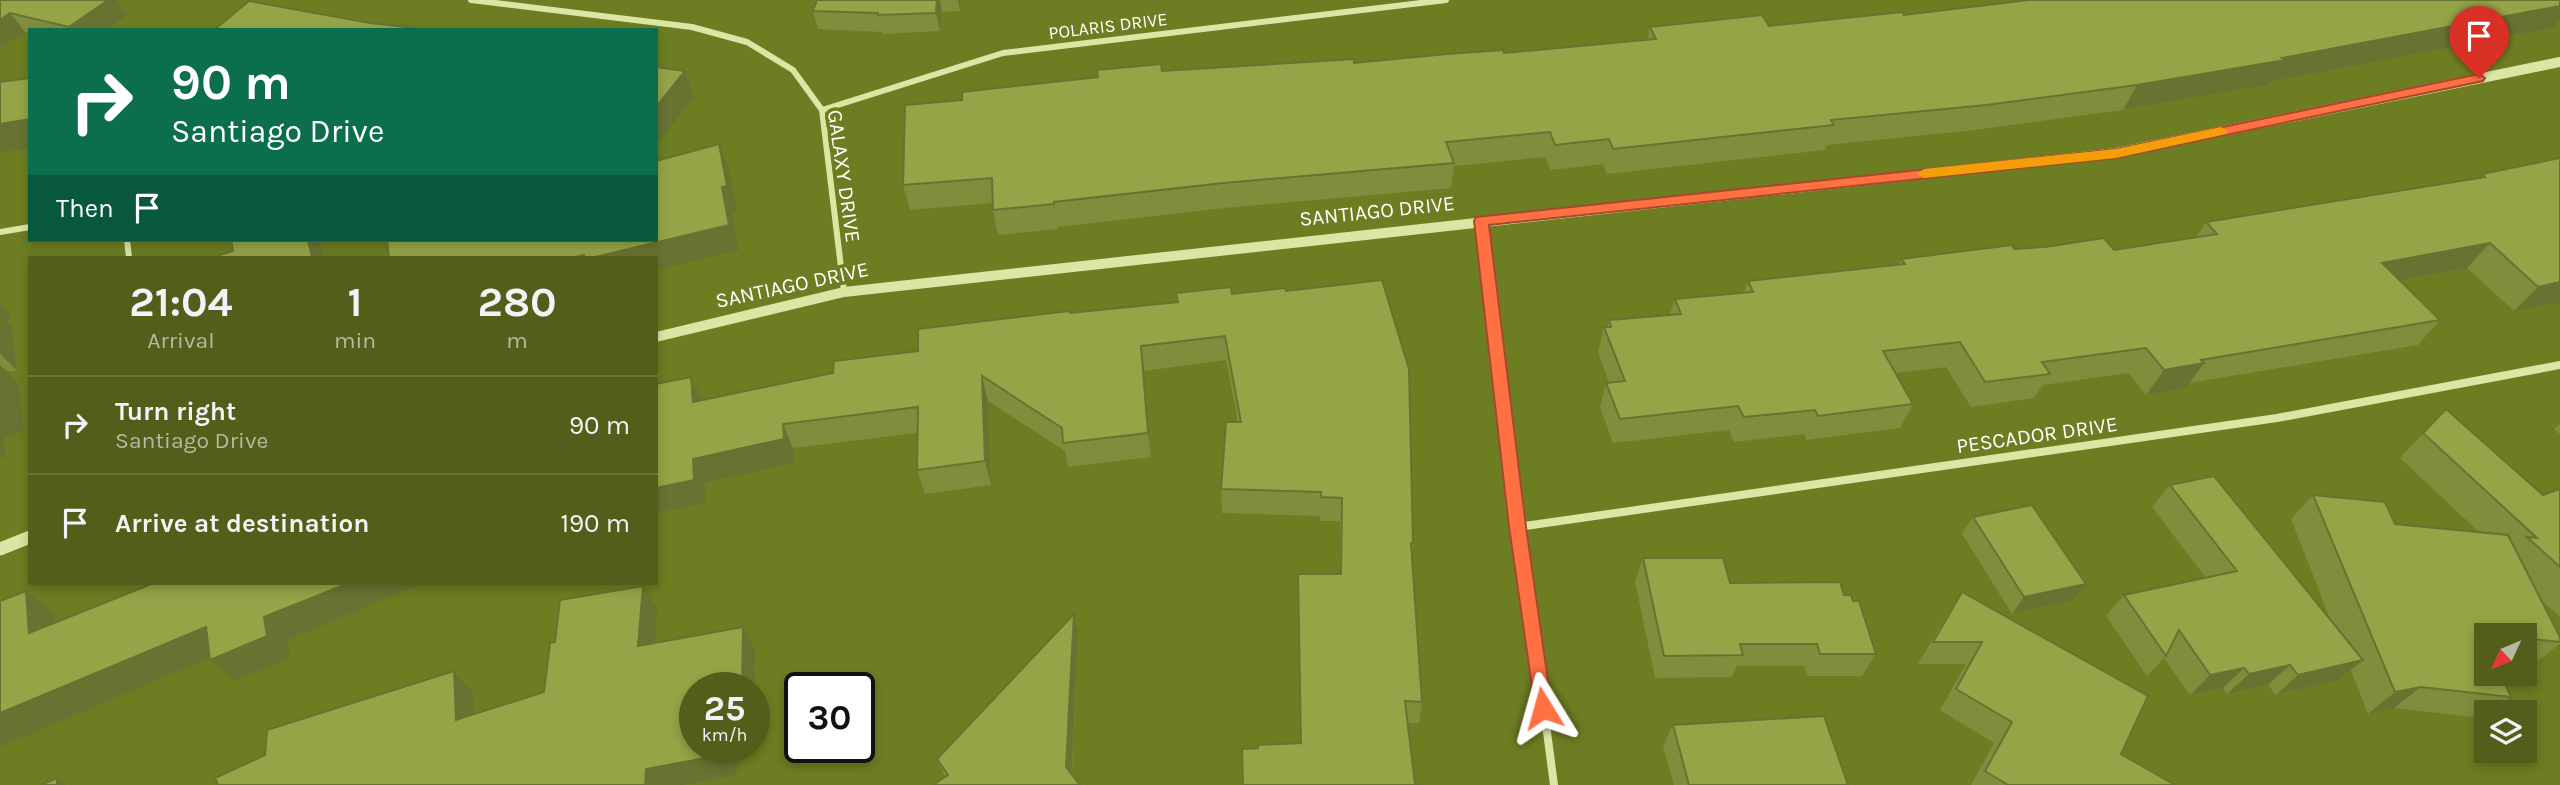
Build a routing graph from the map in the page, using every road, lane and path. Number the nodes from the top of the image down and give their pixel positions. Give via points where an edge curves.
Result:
1 (471, 0) edge
2 (1446, 0) edge
3 (2560, 62) edge
4 (822, 110) junction
5 (1481, 221) junction
6 (28, 227) edge
7 (0, 232) edge
8 (844, 292) junction
9 (658, 337) edge
10 (2560, 365) edge
11 (1518, 527) junction
12 (28, 538) edge
13 (0, 549) edge
14 (1553, 785) edge

1 - 4 street, GALAXY DRIVE via 692,27 747,41 793,70
2 - 4 street, POLARIS DRIVE via 1003,53
3 - 5 street, SANTIAGO DRIVE via 2116,153
4 - 8 street, GALAXY DRIVE
5 - 8 street, SANTIAGO DRIVE
5 - 11 street
6 - 7 street
8 - 9 street, SANTIAGO DRIVE
10 - 11 street, PESCADOR DRIVE via 2277,418
11 - 14 street
12 - 13 street

